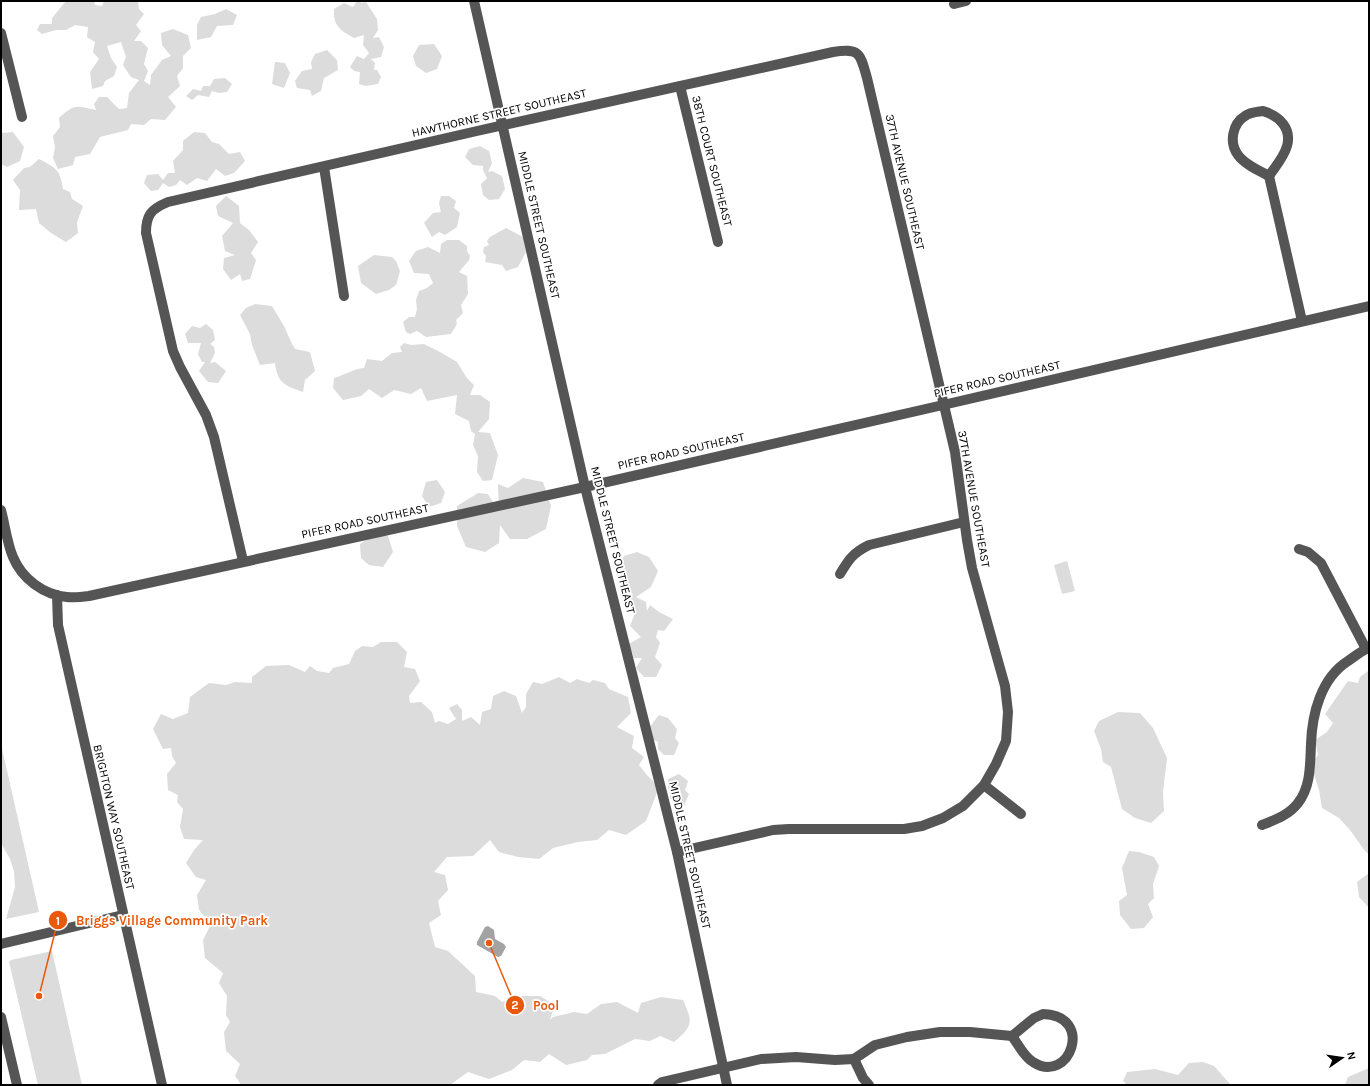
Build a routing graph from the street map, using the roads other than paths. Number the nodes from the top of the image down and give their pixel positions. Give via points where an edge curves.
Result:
1 (474, 1) edge
2 (966, 1) edge
3 (954, 4) dead end
4 (1, 33) edge
5 (856, 52) joint
6 (680, 86) junction
7 (22, 117) dead end
8 (503, 125) junction
9 (324, 167) junction
10 (1269, 176) junction
11 (718, 242) dead end
12 (344, 296) dead end
13 (1369, 306) edge
14 (1302, 321) junction
15 (943, 405) junction
16 (585, 487) junction
17 (1, 510) edge
18 (964, 522) junction
19 (1300, 549) dead end
20 (243, 561) junction
21 (840, 574) dead end
22 (57, 595) junction
23 (1368, 649) edge
24 (984, 785) junction
25 (1021, 814) dead end
26 (1262, 825) dead end
27 (677, 852) junction
28 (124, 916) junction
29 (1, 944) edge
30 (1, 1017) edge
31 (1012, 1036) junction
32 (854, 1059) junction
33 (723, 1068) junction
34 (17, 1085) edge
35 (162, 1085) edge
36 (658, 1085) edge
37 (727, 1085) edge
38 (869, 1085) edge

1 - 8 street, MIDDLE STREET SOUTHEAST
2 - 3 street
4 - 7 street
5 - 6 street, HAWTHORNE STREET SOUTHEAST via 833,52
5 - 15 street, 37TH AVENUE SOUTHEAST via 867,78
6 - 8 street, HAWTHORNE STREET SOUTHEAST
6 - 11 street, 38TH COURT SOUTHEAST
8 - 9 street, HAWTHORNE STREET SOUTHEAST
8 - 16 street, MIDDLE STREET SOUTHEAST
9 - 12 street
9 - 20 street, HAWTHORNE STREET SOUTHEAST via 168,202 151,212 146,222 146,233 174,351 206,415 214,437
10 - 10 street via 1287,146 1288,136 1285,127 1276,116 1263,111 1253,112 1238,122 1233,134 1234,147 1244,162
10 - 14 street
13 - 14 street, PIFER ROAD SOUTHEAST
14 - 15 street, PIFER ROAD SOUTHEAST
15 - 16 street, PIFER ROAD SOUTHEAST
15 - 18 street, 37TH AVENUE SOUTHEAST via 955,452
16 - 20 street, PIFER ROAD SOUTHEAST
16 - 27 street, MIDDLE STREET SOUTHEAST
17 - 22 street, PIFER ROAD SOUTHEAST via 18,567 36,586
18 - 21 street via 869,544 848,559
18 - 24 street, 37TH AVENUE SOUTHEAST via 972,568 1005,686 1008,712 1006,741
19 - 23 street via 1321,563
20 - 22 street, PIFER ROAD SOUTHEAST via 89,596
22 - 28 street, BRIGHTON WAY SOUTHEAST via 58,625
23 - 26 street via 1341,665 1322,692 1314,718 1308,779 1303,796 1286,814
24 - 25 street
24 - 27 street, 37TH AVENUE SOUTHEAST via 963,806 943,818 922,826 904,829 778,830
27 - 33 street, MIDDLE STREET SOUTHEAST
28 - 29 street
28 - 35 street, BRIGHTON WAY SOUTHEAST
30 - 34 street
31 - 31 street via 1026,1056 1039,1066 1056,1066 1066,1058 1072,1048 1072,1036 1067,1024 1052,1015 1043,1014 1034,1018
31 - 32 street via 940,1032 875,1045
32 - 33 street via 796,1057 768,1059
32 - 38 street
33 - 36 street
33 - 37 street, MIDDLE STREET SOUTHEAST

